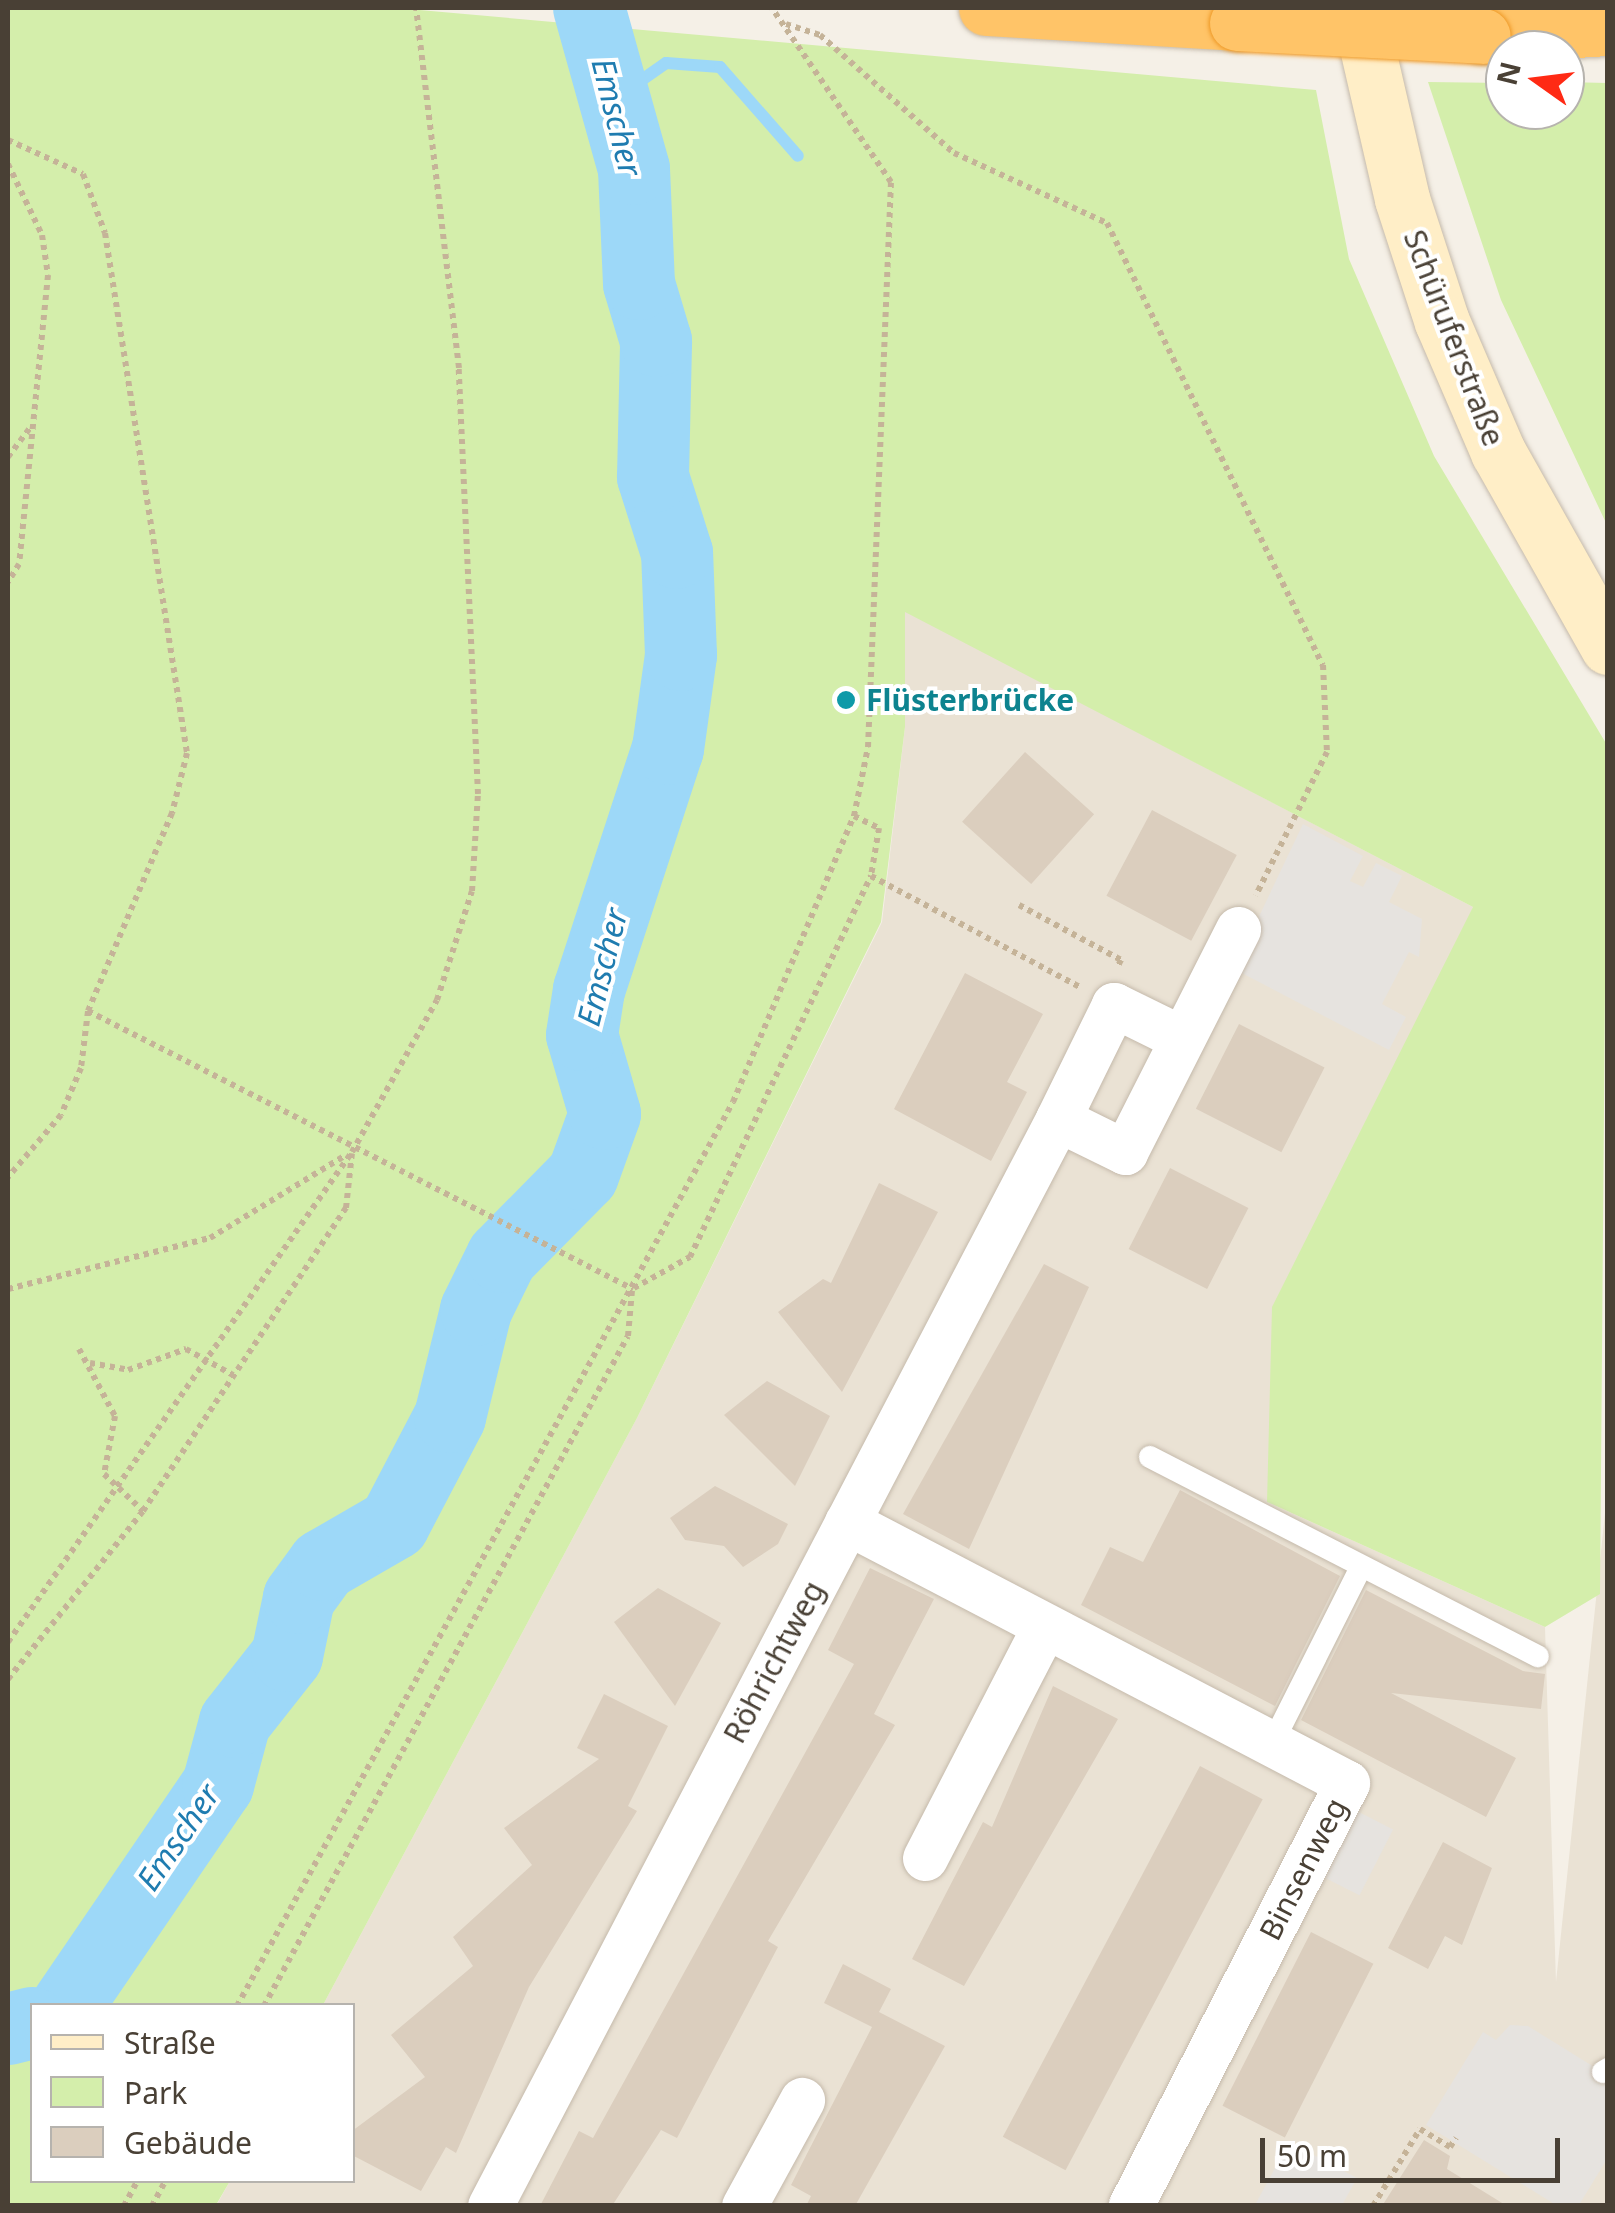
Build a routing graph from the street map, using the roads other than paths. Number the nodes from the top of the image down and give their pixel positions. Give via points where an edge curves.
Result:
1 (986, 8) edge
2 (1358, 8) edge
3 (1608, 28) edge
4 (1484, 36) joint
5 (1608, 646) edge
6 (1238, 929) road end
7 (1181, 1038) junction
8 (1058, 1120) junction
9 (1150, 1457) dead end
10 (847, 1522) junction
11 (1361, 1567) junction
12 (1045, 1626) junction
13 (1538, 1656) dead end
14 (1272, 1744) junction
15 (926, 1858) dead end
16 (802, 2100) dead end
17 (490, 2206) edge
18 (744, 2206) edge
19 (1131, 2206) edge

1 - 4 highway, bridge
2 - 5 main road, Schüruferstraße via 1402,199 1442,322 1498,452
3 - 4 highway
6 - 7 street
7 - 8 street via 1125,1152
7 - 8 street, Röhrichtweg via 1108,1002
8 - 10 street, Röhrichtweg
9 - 11 lane
10 - 12 street, Binsenweg
10 - 17 street, Röhrichtweg
11 - 13 lane
11 - 14 lane
12 - 14 street, Binsenweg
12 - 15 street
14 - 19 street, Binsenweg via 1347,1783
16 - 18 street

